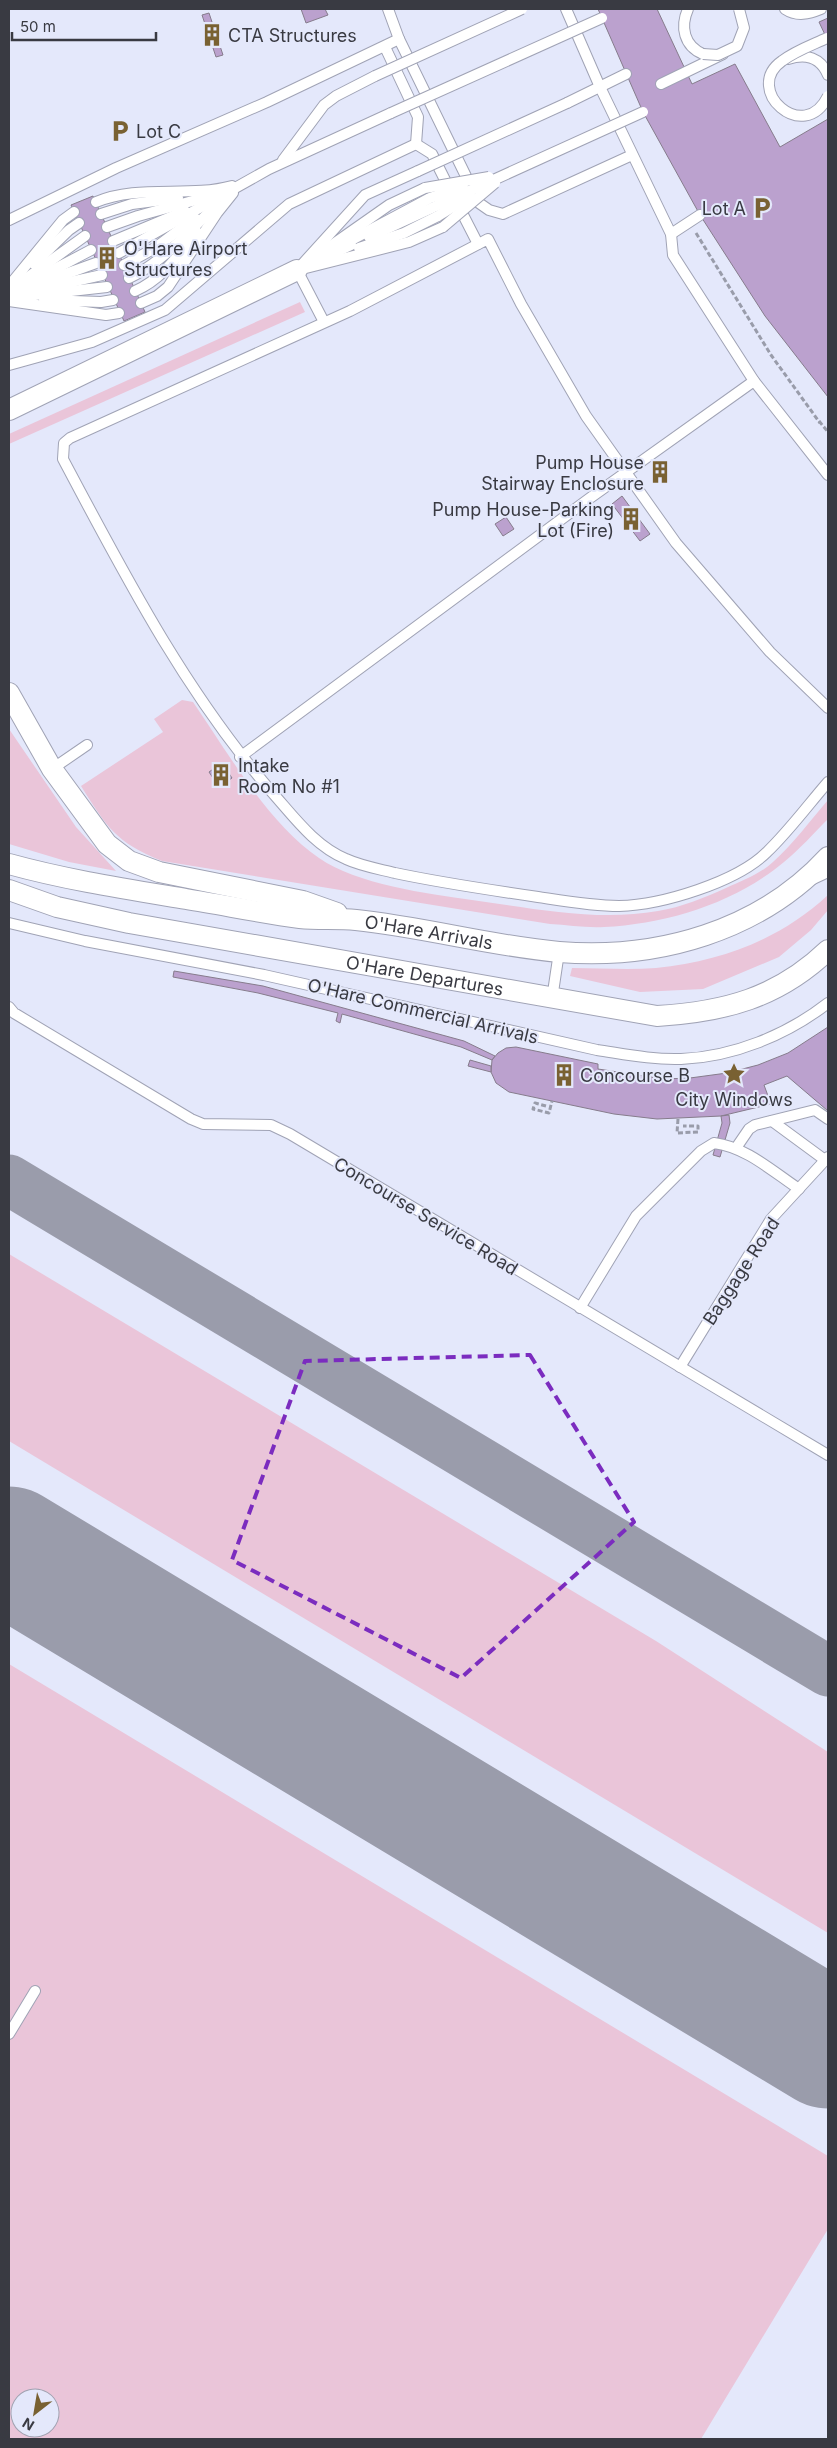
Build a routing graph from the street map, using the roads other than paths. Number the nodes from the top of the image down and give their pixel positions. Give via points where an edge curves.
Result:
1 (388, 9) edge
2 (522, 9) edge
3 (566, 9) edge
4 (688, 9) edge
5 (739, 9) edge
6 (785, 9) edge
7 (819, 9) edge
8 (602, 18) dead end
9 (828, 38) edge
10 (399, 39) junction
11 (385, 47) junction
12 (728, 52) junction
13 (781, 61) junction
14 (626, 74) dead end
15 (828, 75) edge
16 (660, 84) dead end
17 (600, 87) junction
18 (828, 96) edge
19 (643, 112) dead end
20 (416, 144) junction
21 (632, 155) junction
22 (280, 163) junction
23 (505, 174) junction
24 (242, 184) junction
25 (96, 202) dead end
26 (432, 202) junction
27 (74, 212) dead end
28 (101, 214) dead end
29 (700, 215) dead end
30 (9, 220) edge
31 (79, 223) dead end
32 (107, 227) dead end
33 (671, 234) junction
34 (85, 236) dead end
35 (113, 241) dead end
36 (478, 244) junction
37 (91, 250) dead end
38 (118, 253) dead end
39 (96, 263) dead end
40 (124, 265) dead end
41 (297, 270) junction
42 (102, 275) dead end
43 (129, 278) dead end
44 (107, 287) dead end
45 (135, 290) dead end
46 (9, 294) edge
47 (113, 300) dead end
48 (141, 303) dead end
49 (119, 313) dead end
50 (324, 322) junction
51 (9, 365) edge
52 (754, 381) junction
53 (9, 410) edge
54 (626, 473) junction
55 (828, 475) edge
56 (9, 693) edge
57 (828, 708) edge
58 (87, 745) dead end
59 (240, 757) junction
60 (52, 769) junction
61 (828, 782) edge
62 (828, 856) edge
63 (9, 864) edge
64 (828, 872) edge
65 (798, 885) junction
66 (9, 890) edge
67 (355, 920) junction
68 (9, 923) edge
69 (828, 950) edge
70 (559, 952) junction
71 (552, 999) junction
72 (828, 1003) edge
73 (12, 1010) edge
74 (828, 1119) edge
75 (772, 1121) junction
76 (736, 1148) junction
77 (825, 1163) edge
78 (799, 1189) junction
79 (580, 1308) junction
80 (680, 1367) junction
81 (828, 1455) edge
82 (35, 1991) dead end
83 (9, 2034) edge

1 - 10 lane
2 - 22 lane, bridge via 336,96 324,105
3 - 17 lane
4 - 12 lane, bridge via 683,28 691,46 709,56
5 - 12 lane, bridge via 744,28 742,38
6 - 7 lane via 798,14
8 - 22 lane, bridge
9 - 13 lane, bridge
10 - 11 lane
10 - 21 lane via 479,203 489,210 502,214
11 - 20 lane via 418,117
11 - 30 lane
12 - 16 lane, bridge
13 - 15 lane, bridge via 800,55 810,57 819,62
13 - 18 lane, bridge via 774,68 770,83 772,98 778,106 795,116 806,116 823,106
14 - 17 lane
17 - 21 lane
17 - 41 lane, bridge via 365,195
19 - 23 lane, bridge
20 - 36 lane via 432,154
20 - 51 lane via 289,204 165,310 92,342
21 - 33 lane
22 - 24 lane
23 - 26 lane, bridge
23 - 26 lane, bridge
23 - 41 lane, bridge via 443,227 409,242
24 - 25 lane via 203,192 126,194
24 - 28 lane via 203,195 116,208
24 - 32 lane
24 - 35 lane
24 - 38 lane
24 - 40 lane via 155,248
24 - 43 lane via 145,271
24 - 45 lane via 162,274 151,284
24 - 48 lane via 216,213 168,286 157,296
26 - 41 lane
26 - 41 lane via 389,205
27 - 46 lane via 63,220
29 - 33 lane
31 - 46 lane
33 - 52 lane via 673,255
34 - 46 lane
36 - 50 lane
36 - 54 lane via 488,239 552,361
37 - 46 lane
39 - 46 lane
41 - 50 lane
41 - 53 street
42 - 46 lane
44 - 46 lane
46 - 47 lane via 101,302
46 - 49 lane via 106,315
50 - 59 lane via 70,438 62,451 63,459 138,600
52 - 54 lane
52 - 55 lane
54 - 57 lane via 676,543 770,652
54 - 59 lane
56 - 60 street
58 - 60 lane
59 - 61 lane via 306,832 344,859 449,884 618,906 688,893 742,870 766,853
60 - 67 street via 107,844 129,861 159,872 303,901
62 - 65 street, O'Hare Arrivals
63 - 67 street, O'Hare Arrivals via 100,884 292,916
64 - 65 lane
65 - 70 street, O'Hare Arrivals via 742,920 688,941 614,954
66 - 71 street, O'Hare Departures via 57,907 129,922
67 - 70 street, O'Hare Arrivals
68 - 72 lane, O'Hare Commercial Arrivals via 264,975 597,1050 653,1058 680,1059 742,1049 797,1024
69 - 71 street, O'Hare Departures via 813,965 759,997 687,1015 657,1016
70 - 71 lane
73 - 79 lane, Concourse Service Road via 191,1120 203,1124 271,1125 290,1134
74 - 75 lane via 815,1110
75 - 76 lane via 749,1129
75 - 77 lane
76 - 78 lane
76 - 79 lane via 714,1143 702,1151 636,1216
77 - 78 lane, Baggage Road
78 - 80 lane, Baggage Road via 771,1219
79 - 80 lane, Concourse Service Road
80 - 81 lane, Concourse Service Road
82 - 83 lane

